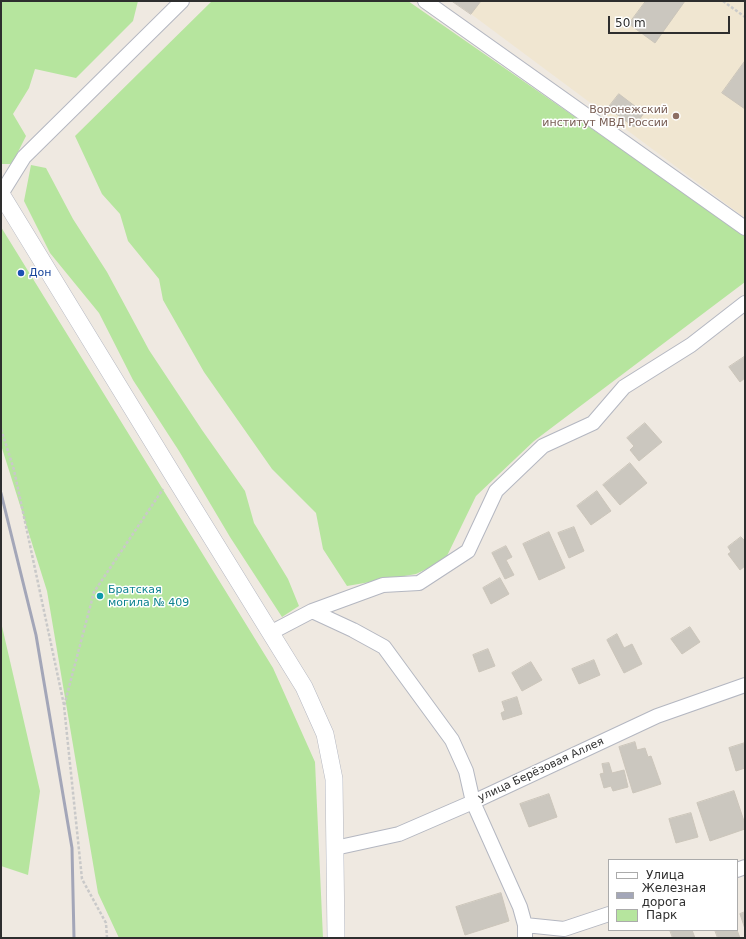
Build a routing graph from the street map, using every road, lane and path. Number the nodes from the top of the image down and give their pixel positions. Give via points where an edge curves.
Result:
1 (182, 1) edge
2 (425, 1) edge
3 (723, 1) edge
4 (745, 17) edge
5 (1, 194) edge
6 (745, 228) edge
7 (745, 303) edge
8 (1, 429) edge
9 (172, 475) junction
10 (312, 611) junction
11 (270, 633) junction
12 (745, 685) edge
13 (64, 706) junction
14 (474, 802) junction
15 (335, 848) junction
16 (608, 914) edge
17 (525, 932) edge
18 (107, 938) edge
19 (336, 938) edge

1 - 5 street via 24,157
2 - 6 street
3 - 4 path
5 - 9 street
7 - 10 street via 691,345 624,387 593,423 543,446 496,491 468,551 419,583 383,585
8 - 13 path via 14,470
9 - 11 street
9 - 13 path via 94,592
10 - 11 street
10 - 14 street via 384,647 452,740 466,771
11 - 15 street via 304,687 325,734 334,779
12 - 14 street, улица Берёзовая Аллея via 657,716
13 - 18 path via 82,879 106,922
14 - 15 street, улица Берёзовая Аллея via 399,834
14 - 17 street via 520,908
15 - 19 street
16 - 17 street via 564,929

